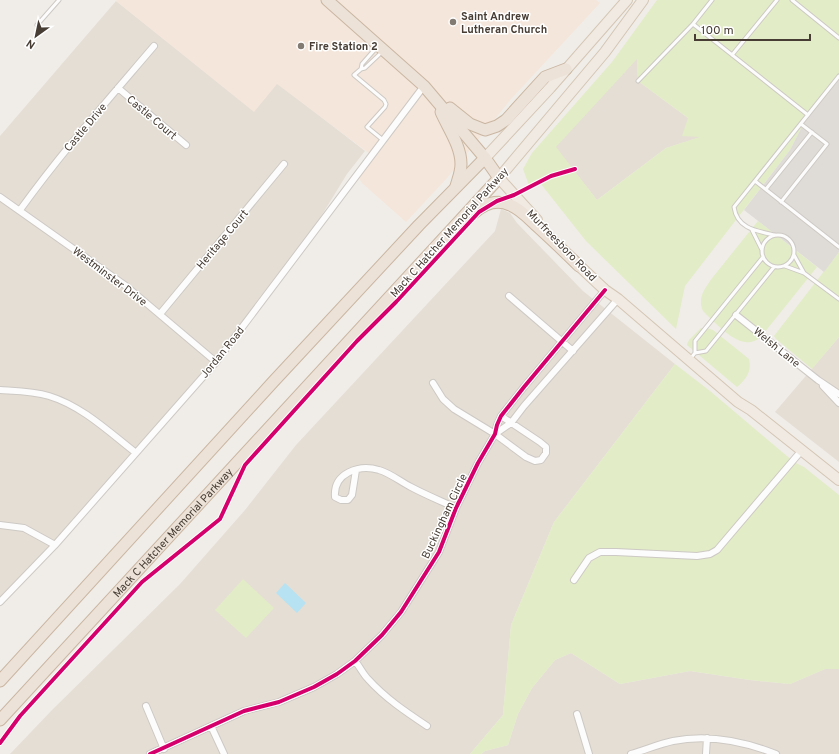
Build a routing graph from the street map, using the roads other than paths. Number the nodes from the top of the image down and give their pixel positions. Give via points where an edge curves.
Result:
1 (59, 0) edge
2 (327, 0) edge
3 (627, 0) edge
4 (643, 0) edge
5 (712, 0) edge
6 (777, 0) edge
7 (792, 0) edge
8 (693, 24) junction
9 (37, 25) dead end
10 (839, 38) edge
11 (154, 46) dead end
12 (381, 48) junction
13 (732, 55) junction
14 (361, 69) junction
15 (566, 69) junction
16 (839, 76) edge
17 (638, 81) dead end
18 (424, 86) junction
19 (118, 88) junction
20 (434, 97) junction
21 (808, 115) junction
22 (801, 124) junction
23 (812, 132) junction
24 (383, 140) junction
25 (186, 146) dead end
26 (485, 158) junction
27 (284, 164) dead end
28 (499, 178) junction
29 (755, 181) junction
30 (455, 188) junction
31 (766, 189) junction
32 (0, 197) edge
33 (781, 202) junction
34 (20, 210) junction
35 (752, 230) junction
36 (775, 235) junction
37 (839, 247) edge
38 (762, 251) junction
39 (794, 255) junction
40 (763, 257) junction
41 (579, 266) junction
42 (784, 266) junction
43 (774, 267) junction
44 (804, 273) junction
45 (404, 282) junction
46 (605, 290) junction
47 (509, 296) dead end
48 (618, 299) junction
49 (839, 300) edge
50 (160, 314) junction
51 (736, 314) junction
52 (563, 342) junction
53 (573, 351) junction
54 (692, 357) junction
55 (216, 362) junction
56 (818, 380) junction
57 (433, 384) dead end
58 (0, 390) edge
59 (839, 394) edge
60 (839, 403) edge
61 (501, 416) junction
62 (511, 423) junction
63 (495, 434) junction
64 (802, 450) junction
65 (136, 453) junction
66 (356, 470) junction
67 (839, 480) edge
68 (456, 508) junction
69 (0, 525) edge
70 (55, 545) junction
71 (574, 580) dead end
72 (0, 602) edge
73 (355, 661) junction
74 (0, 681) edge
75 (146, 706) dead end
76 (577, 714) dead end
77 (0, 720) edge
78 (211, 726) junction
79 (427, 726) dead end
80 (706, 738) junction
81 (164, 749) junction
82 (150, 754) edge
83 (224, 754) edge
84 (589, 754) edge
85 (631, 754) edge
86 (706, 754) edge
87 (776, 754) edge

1 - 9 lane
2 - 12 highway, Murfreesboro Road
3 - 15 main road, Mack C Hatcher Memorial Parkway
4 - 28 main road, Mack C Hatcher Memorial Parkway via 605,52
5 - 8 lane
6 - 13 lane
7 - 10 lane
8 - 13 lane
8 - 17 lane
11 - 19 street, Castle Drive
12 - 14 lane via 365,68
12 - 14 lane via 362,64
12 - 18 highway, Murfreesboro Road
13 - 21 lane
14 - 24 lane via 354,75 386,104 367,127
15 - 18 highway via 545,77 506,120 485,130 470,124
15 - 26 main road, Mack C Hatcher Memorial Parkway
16 - 21 lane
18 - 20 highway, Murfreesboro Road
18 - 24 street, Jordan Road
19 - 25 street, Castle Court
19 - 34 street, Castle Drive via 43,178
20 - 26 highway, Murfreesboro Road
20 - 30 highway via 459,150 461,164
21 - 22 lane
22 - 23 lane
22 - 29 lane
23 - 31 lane
23 - 33 lane via 827,144
24 - 55 street, Jordan Road
26 - 28 highway, Murfreesboro Road
26 - 30 highway, Mack C Hatcher Memorial Parkway
27 - 50 street, Heritage Court
28 - 41 main road, Murfreesboro Road
28 - 45 highway, Mack C Hatcher Memorial Parkway
29 - 31 lane
29 - 35 lane via 734,207 735,216
30 - 74 highway, Mack C Hatcher Memorial Parkway via 273,382
31 - 33 lane
32 - 34 street, Westminster Drive
33 - 37 lane
34 - 50 street, Westminster Drive via 126,286
35 - 36 lane
35 - 38 lane
36 - 38 lane via 766,241
36 - 39 lane via 791,240
38 - 40 lane
39 - 42 lane
39 - 44 lane
40 - 43 lane
40 - 54 lane via 694,341
41 - 45 highway via 524,213 510,204 495,202 479,208 416,277
41 - 46 main road, Murfreesboro Road
42 - 43 lane
42 - 44 lane
43 - 51 lane
44 - 49 lane
45 - 77 highway, Mack C Hatcher Memorial Parkway
46 - 48 main road, Murfreesboro Road
46 - 52 street, Buckingham Circle
47 - 52 street
48 - 53 street, Buckingham Circle
48 - 54 main road, Murfreesboro Road
50 - 55 street, Westminster Drive
51 - 54 lane via 706,351
51 - 56 street, Welsh Lane
52 - 53 street
52 - 61 street, Buckingham Circle
53 - 62 street, Buckingham Circle
54 - 64 main road, Murfreesboro Road via 738,402
55 - 65 street, Jordan Road
56 - 59 street, Welsh Lane
56 - 60 street, Welsh Lane
57 - 63 street via 454,409
58 - 65 street via 37,393 72,405
61 - 62 street
61 - 63 street, Buckingham Circle
62 - 63 street, Buckingham Circle
62 - 63 street via 546,447 546,453 541,460 535,461 526,457
63 - 68 street, Buckingham Circle
64 - 67 main road, Murfreesboro Road
64 - 71 street via 734,532 710,554 697,556 600,552 589,558
65 - 70 street, Jordan Road
66 - 66 street via 352,495 348,500 335,497 334,490 338,480 346,473
66 - 68 street via 378,470
68 - 73 street, Buckingham Circle via 439,552 421,583 382,635
69 - 70 street via 24,528
70 - 72 street, Jordan Road
73 - 78 street, Buckingham Circle via 314,687 279,702 244,711
73 - 79 street via 385,695
75 - 81 street
76 - 84 street
78 - 81 street, Buckingham Circle
78 - 83 street
80 - 85 street via 672,741
80 - 86 street
80 - 87 street via 739,741
81 - 82 street, Buckingham Circle

